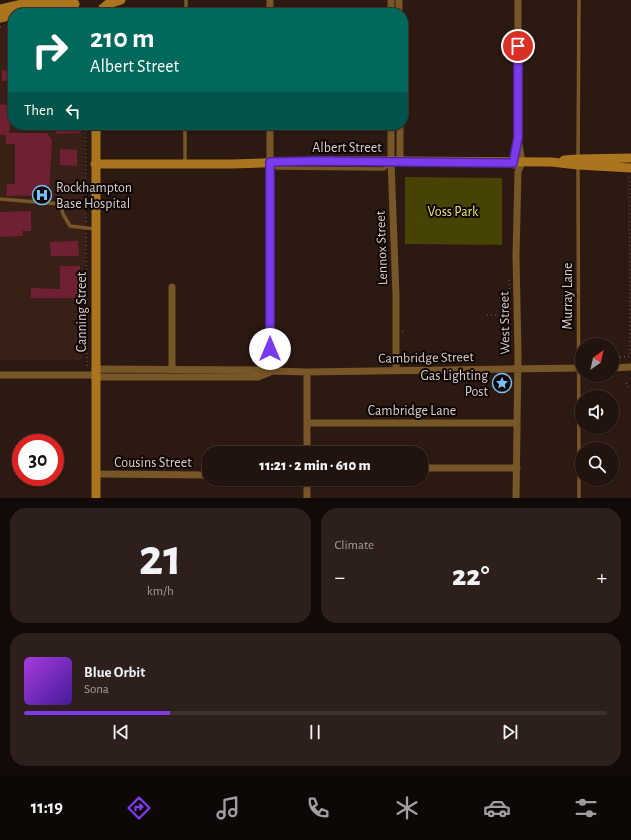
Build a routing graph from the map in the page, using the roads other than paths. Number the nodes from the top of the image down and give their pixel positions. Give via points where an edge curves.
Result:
1 (121, 0) edge
2 (518, 0) edge
3 (579, 0) edge
4 (46, 1) edge
5 (31, 4) edge
6 (75, 7) edge
7 (102, 7) edge
8 (52, 8) edge
9 (0, 9) edge
10 (96, 130) edge
11 (185, 130) edge
12 (270, 130) edge
13 (392, 130) edge
14 (399, 130) edge
15 (631, 158) edge
16 (396, 161) junction
17 (270, 162) junction
18 (518, 162) junction
19 (578, 162) junction
20 (95, 164) junction
21 (185, 164) junction
22 (631, 168) edge
23 (0, 199) edge
24 (90, 228) junction
25 (172, 287) dead end
26 (580, 338) edge
27 (631, 367) edge
28 (575, 368) edge
29 (619, 368) edge
30 (172, 369) junction
31 (518, 369) junction
32 (396, 370) junction
33 (93, 372) junction
34 (272, 372) junction
35 (307, 372) junction
36 (0, 375) edge
37 (580, 382) edge
38 (307, 423) junction
39 (517, 423) junction
40 (307, 446) edge
41 (428, 468) edge
42 (517, 468) junction
43 (96, 474) junction
44 (202, 475) edge
45 (307, 486) edge
46 (96, 498) edge
47 (307, 498) edge
48 (516, 498) edge
49 (579, 498) edge

1 - 7 street
2 - 18 street
3 - 19 lane, Murray Lane
4 - 5 street
4 - 6 street
5 - 8 street
5 - 9 street
10 - 20 street, Canning Street
11 - 21 lane
12 - 17 street
13 - 16 street, Lennox Street
14 - 16 street, Lennox Street
15 - 19 street, Albert Street
16 - 17 street, Albert Street
16 - 18 street, Albert Street
16 - 32 street, Lennox Street
17 - 21 street, Albert Street
17 - 34 street
18 - 19 street, Albert Street
18 - 31 street, West Street
19 - 22 street, Albert Street
19 - 26 lane, Murray Lane
20 - 21 street, Albert Street
20 - 24 street, Canning Street
23 - 24 lane via 60,204 70,226
24 - 33 street, Canning Street
25 - 30 street
27 - 29 street
28 - 31 street, Cambridge Street
30 - 33 street, Cambridge Street
30 - 34 street, Cambridge Street
31 - 32 street, Cambridge Street
31 - 39 street, West Street
32 - 35 street, Cambridge Street
33 - 34 street, Cambridge Street via 258,377
33 - 36 street, Cambridge Street
33 - 43 street, Canning Street
34 - 35 street, Cambridge Street
35 - 38 street
37 - 49 lane, Murray Lane
38 - 39 street, Cambridge Lane
38 - 40 street
39 - 42 street, West Street
41 - 42 street
42 - 48 street, West Street
43 - 44 street, Cousins Street
43 - 46 street, Canning Street
45 - 47 street

